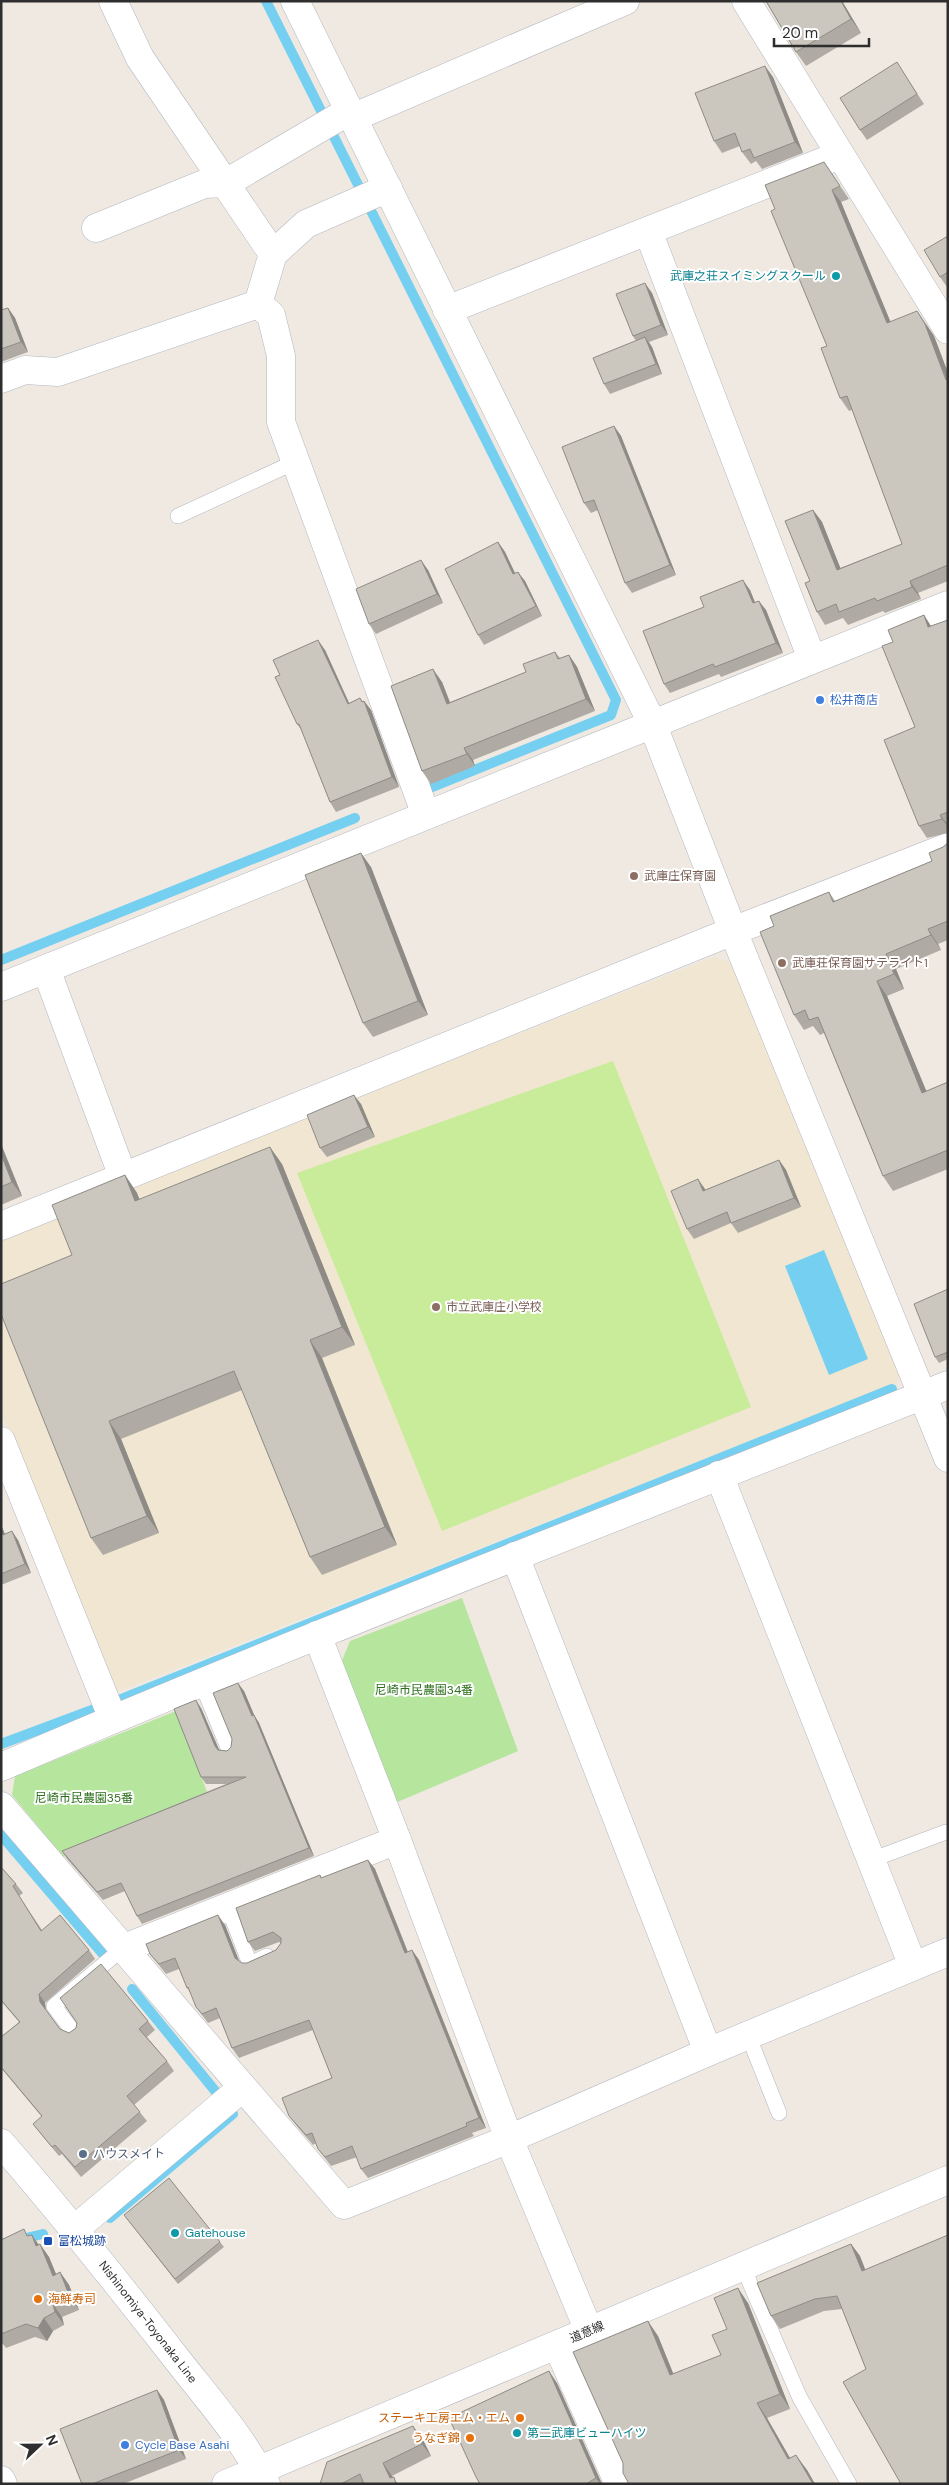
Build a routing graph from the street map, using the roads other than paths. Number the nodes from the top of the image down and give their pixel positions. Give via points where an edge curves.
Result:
1 (113, 1) edge
2 (295, 1) edge
3 (625, 1) edge
4 (746, 1) edge
5 (338, 120) junction
6 (840, 156) junction
7 (226, 183) junction
8 (372, 195) junction
9 (96, 228) dead end
10 (648, 231) junction
11 (273, 254) junction
12 (258, 304) junction
13 (447, 310) junction
14 (948, 330) edge
15 (1, 379) edge
16 (295, 462) junction
17 (178, 516) dead end
18 (948, 605) edge
19 (812, 659) junction
20 (652, 723) junction
21 (426, 815) junction
22 (948, 848) edge
23 (733, 932) junction
24 (46, 969) junction
25 (1, 987) edge
26 (123, 1177) junction
27 (1, 1226) edge
28 (948, 1385) edge
29 (921, 1396) junction
30 (1, 1441) edge
31 (948, 1458) edge
32 (719, 1476) junction
33 (515, 1556) junction
34 (317, 1635) junction
35 (201, 1682) junction
36 (109, 1709) junction
37 (229, 1750) edge
38 (1, 1767) edge
39 (1, 1806) edge
40 (946, 1832) dead end
41 (397, 1840) junction
42 (871, 1860) junction
43 (228, 1907) junction
44 (122, 1949) junction
45 (279, 1951) edge
46 (948, 1952) edge
47 (913, 1966) junction
48 (74, 2033) edge
49 (748, 2035) junction
50 (708, 2052) junction
51 (242, 2088) junction
52 (779, 2113) dead end
53 (509, 2139) junction
54 (1, 2143) edge
55 (948, 2180) edge
56 (75, 2229) junction
57 (743, 2267) junction
58 (590, 2331) junction
59 (557, 2345) junction
60 (262, 2476) edge
61 (1, 2480) edge
62 (3, 2484) edge
63 (226, 2484) edge
64 (619, 2484) edge
65 (849, 2484) edge

1 - 7 street via 140,58
2 - 5 street
3 - 5 street
4 - 6 street
5 - 7 street
5 - 8 street
6 - 10 street
6 - 14 street
7 - 9 street via 204,184
7 - 11 street
8 - 11 street via 306,224
8 - 13 street
10 - 13 street
10 - 19 street
11 - 12 street
12 - 15 street via 58,372 25,370
12 - 16 street via 271,315 279,348 281,422
13 - 20 street
16 - 17 lane
16 - 21 street
18 - 19 street
19 - 20 street
20 - 21 street
20 - 23 street
21 - 24 street
22 - 23 street
23 - 26 street
23 - 29 street
24 - 25 street
24 - 26 street
26 - 27 street
28 - 29 street
29 - 31 street
29 - 32 street
30 - 36 street
32 - 33 street
32 - 42 street
33 - 34 street
33 - 50 street
34 - 35 street
34 - 41 street
35 - 36 street
35 - 37 lane
36 - 38 street
39 - 44 street
40 - 42 lane
41 - 43 street
41 - 53 street
42 - 47 street
43 - 44 street
43 - 45 lane via 250,1964
44 - 48 lane via 54,2006
44 - 51 street
46 - 47 street
47 - 49 street
49 - 50 street
49 - 52 lane
50 - 53 street
51 - 53 street via 344,2205
51 - 56 street
53 - 58 street
54 - 56 street, Nishinomiya-Toyonaka Line
55 - 57 street, 道意線
56 - 60 street, Nishinomiya-Toyonaka Line via 230,2427
57 - 58 street, 道意線
57 - 65 lane via 800,2398
58 - 59 street, 道意線
59 - 60 street, 道意線
59 - 64 street
60 - 63 street, 道意線
61 - 62 street

